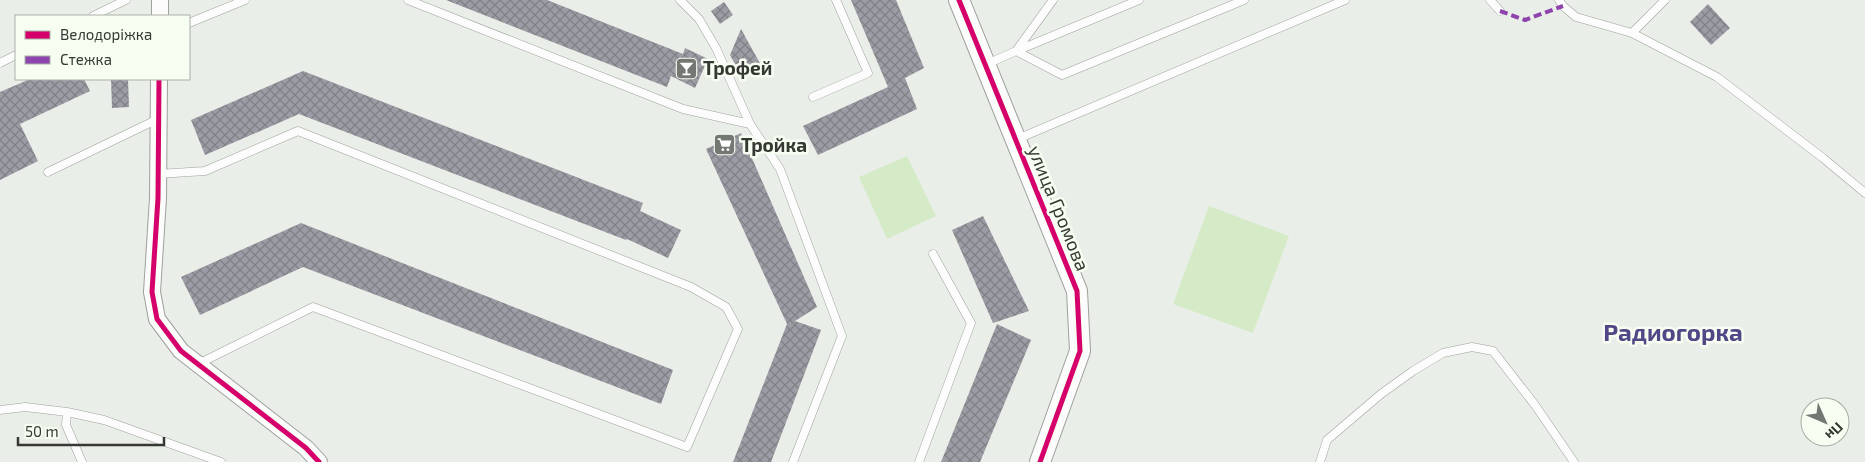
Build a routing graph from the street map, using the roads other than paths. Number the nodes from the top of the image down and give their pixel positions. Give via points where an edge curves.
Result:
1 (126, 0) edge
2 (160, 0) edge
3 (245, 0) edge
4 (408, 0) edge
5 (680, 0) edge
6 (836, 0) edge
7 (959, 0) edge
8 (1053, 0) edge
9 (1139, 0) edge
10 (1244, 0) edge
11 (1345, 0) edge
12 (1490, 0) edge
13 (1559, 0) edge
14 (1665, 0) edge
15 (1500, 11) dead end
16 (95, 15) edge
17 (160, 15) edge
18 (190, 23) edge
19 (1632, 34) junction
20 (1016, 50) junction
21 (15, 56) edge
22 (0, 63) edge
23 (987, 64) junction
24 (159, 80) edge
25 (813, 97) dead end
26 (158, 119) junction
27 (750, 124) junction
28 (1015, 140) junction
29 (48, 172) dead end
30 (158, 174) junction
31 (1865, 192) edge
32 (933, 254) dead end
33 (197, 364) junction
34 (0, 410) edge
35 (68, 412) junction
36 (82, 462) edge
37 (221, 462) edge
38 (319, 462) edge
39 (793, 462) edge
40 (919, 462) edge
41 (1040, 462) edge
42 (1320, 462) edge
43 (1574, 462) edge

1 - 16 lane
2 - 17 street
3 - 18 lane
4 - 27 lane via 683,109
5 - 27 lane via 699,19 716,48
6 - 25 lane via 868,73
7 - 23 street, улица Громова
8 - 20 lane
9 - 20 lane
10 - 20 lane via 1062,75
11 - 28 lane
12 - 15 lane
13 - 19 lane via 1576,17
14 - 19 lane
19 - 31 lane via 1717,77
20 - 23 lane
21 - 22 lane
23 - 28 street, улица Громова
24 - 26 street
26 - 29 lane
26 - 30 street
27 - 39 lane via 780,169 842,336
28 - 41 street, улица Громова via 1077,291 1080,351
30 - 33 street via 152,292 157,318 181,351
30 - 33 lane via 206,171 298,131 691,287 726,307 738,329 687,447 313,307
32 - 40 lane via 971,323
33 - 38 street via 306,448
34 - 35 lane via 25,407
35 - 36 lane via 66,425
35 - 37 lane via 104,420
42 - 43 lane via 1327,440 1381,394 1443,353 1472,347 1494,351

